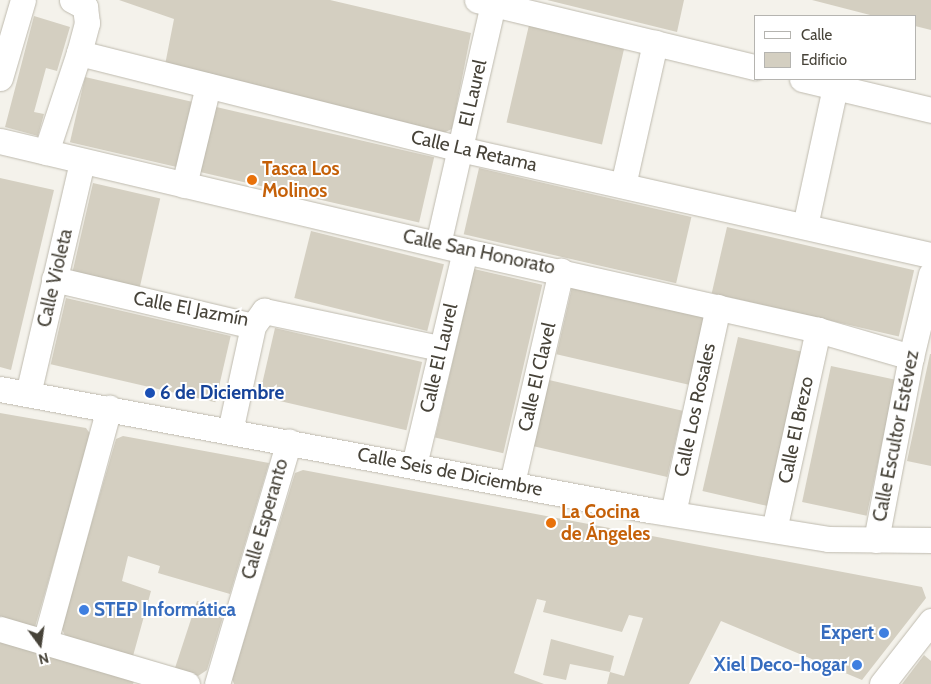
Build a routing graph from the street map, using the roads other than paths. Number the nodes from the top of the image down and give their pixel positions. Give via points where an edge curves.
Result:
1 (23, 0) edge
2 (72, 0) edge
3 (488, 1) edge
4 (655, 43) junction
5 (79, 53) junction
6 (754, 67) edge
7 (0, 78) edge
8 (807, 80) edge
9 (208, 86) junction
10 (834, 86) junction
11 (931, 110) edge
12 (0, 141) edge
13 (460, 149) junction
14 (46, 152) junction
15 (82, 162) junction
16 (184, 185) junction
17 (623, 185) junction
18 (805, 226) junction
19 (438, 244) junction
20 (465, 251) junction
21 (931, 255) edge
22 (561, 271) junction
23 (931, 274) edge
24 (54, 279) junction
25 (718, 307) junction
26 (254, 326) junction
27 (818, 330) junction
28 (440, 348) junction
29 (911, 357) junction
30 (0, 389) edge
31 (28, 394) junction
32 (109, 408) junction
33 (230, 431) junction
34 (289, 441) junction
35 (414, 465) junction
36 (512, 483) junction
37 (673, 514) junction
38 (774, 530) junction
39 (876, 540) junction
40 (931, 540) edge
41 (931, 621) edge
42 (0, 629) edge
43 (45, 642) junction
44 (149, 679) edge
45 (186, 684) edge
46 (217, 684) edge
47 (882, 684) edge

1 - 7 street
2 - 5 street via 85,7 87,23
3 - 4 street
3 - 13 street, El Laurel
4 - 6 street
4 - 17 street
5 - 9 street, Calle La Retama
5 - 14 street
8 - 10 street
9 - 13 street, Calle La Retama
9 - 16 street
10 - 11 street
10 - 18 street
12 - 14 street, Calle San Honorato
13 - 17 street, Calle La Retama
13 - 19 street, El Laurel
14 - 15 street, Calle San Honorato
15 - 16 street, Calle San Honorato
15 - 24 street, Calle Violeta
16 - 19 street, Calle San Honorato
17 - 18 street, Calle La Retama
18 - 21 street, Calle La Retama
19 - 20 street, Calle San Honorato
20 - 22 street, Calle San Honorato
20 - 28 street, Calle El Laurel
22 - 25 street, Calle San Honorato
22 - 36 street, Calle El Clavel
23 - 29 street, Calle Escultor Estévez
24 - 26 street, Calle El Jazmín
24 - 31 street, Calle Violeta
25 - 27 street, Calle San Honorato
25 - 37 street, Calle Los Rosales
26 - 28 street, Calle El Jazmín via 264,311
26 - 33 street
27 - 29 street, Calle San Honorato
27 - 38 street, Calle El Brezo
28 - 35 street, Calle El Laurel
29 - 39 street, Calle Escultor Estévez
30 - 31 street, Calle Seis de Diciembre
31 - 32 street, Calle Seis de Diciembre
32 - 33 street, Calle Seis de Diciembre
32 - 43 street
33 - 34 street, Calle Seis de Diciembre
34 - 35 street, Calle Seis de Diciembre
34 - 46 street, Calle Esperanto
35 - 36 street, Calle Seis de Diciembre
36 - 37 street, Calle Seis de Diciembre
37 - 38 street, Calle Seis de Diciembre
38 - 39 street, Calle Seis de Diciembre via 835,540
39 - 40 street, Calle Seis de Diciembre
41 - 47 street
42 - 43 street
43 - 44 street
44 - 45 street

